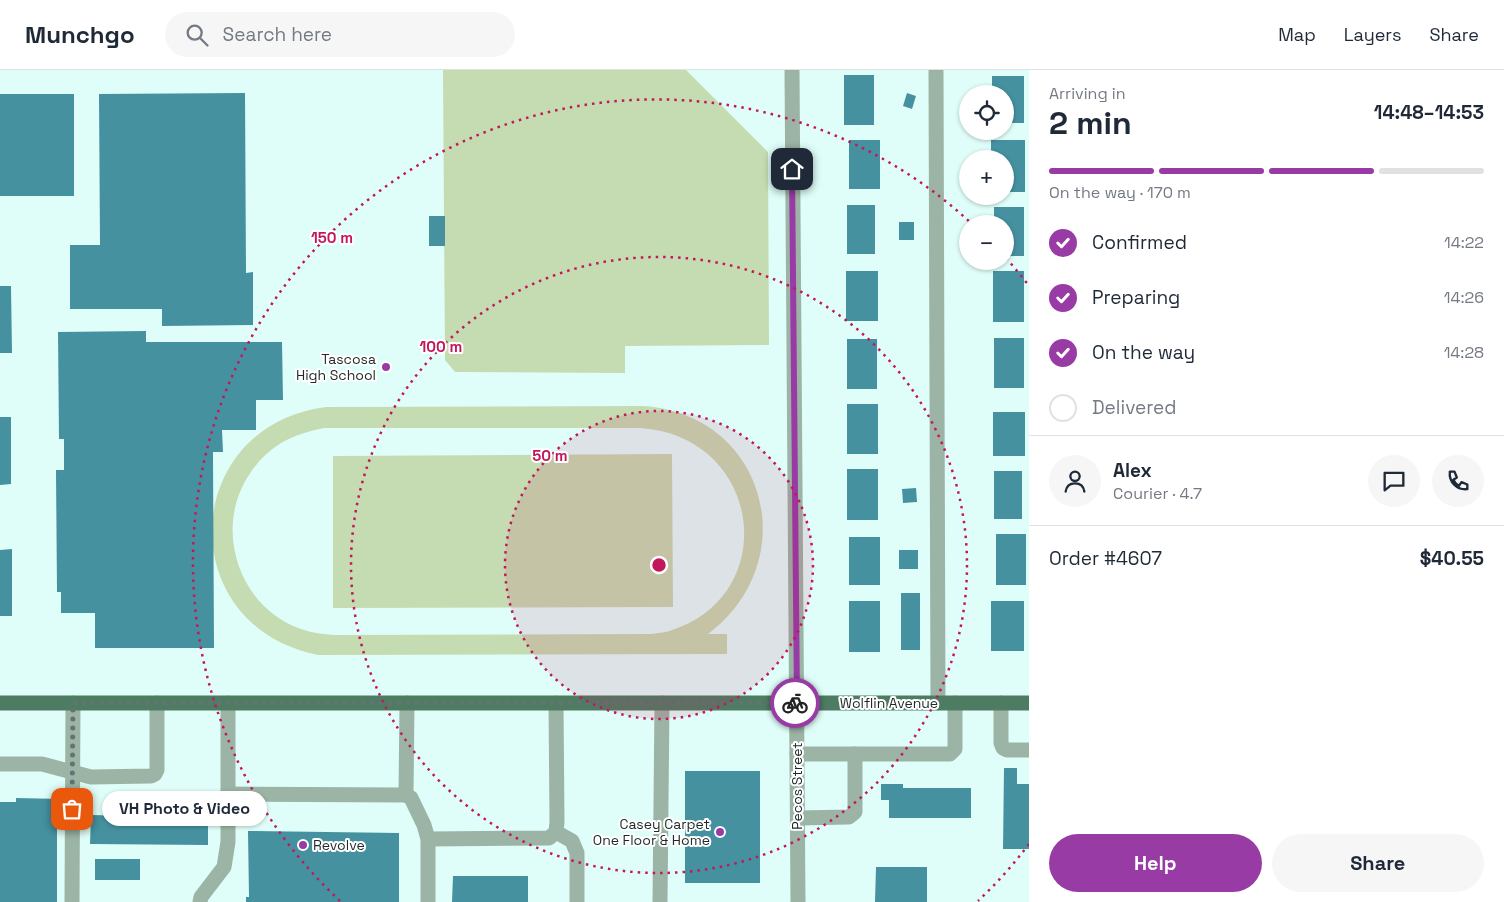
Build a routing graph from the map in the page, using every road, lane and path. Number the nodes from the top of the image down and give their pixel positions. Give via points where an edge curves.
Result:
1 (792, 70) edge
2 (936, 70) edge
3 (0, 703) edge
4 (73, 703) junction
5 (157, 703) junction
6 (228, 703) junction
7 (407, 703) junction
8 (556, 703) junction
9 (662, 703) junction
10 (797, 703) junction
11 (938, 703) junction
12 (955, 703) junction
13 (1002, 703) junction
14 (1029, 703) edge
15 (1029, 750) edge
16 (797, 754) junction
17 (855, 754) junction
18 (0, 764) edge
19 (73, 772) junction
20 (228, 794) junction
21 (406, 795) junction
22 (798, 818) junction
23 (556, 832) junction
24 (428, 839) junction
25 (72, 902) edge
26 (200, 902) edge
27 (428, 902) edge
28 (577, 902) edge
29 (660, 902) edge
30 (798, 902) edge

1 - 10 street, Pecos Street
2 - 11 street
3 - 4 main road, Wolflin Avenue
4 - 5 main road, Wolflin Avenue
4 - 19 street
5 - 6 main road, Wolflin Avenue
5 - 19 street via 155,774 91,777
6 - 7 main road, Wolflin Avenue
6 - 20 street
7 - 8 main road, Wolflin Avenue
7 - 21 street
8 - 9 main road, Wolflin Avenue
8 - 23 street
9 - 10 main road, Wolflin Avenue
9 - 29 street
10 - 11 main road, Wolflin Avenue
10 - 16 street, Pecos Street
11 - 12 main road, Wolflin Avenue
12 - 13 main road, Wolflin Avenue
12 - 17 street via 955,749 950,754
13 - 14 main road, Wolflin Avenue
13 - 15 street via 1003,748
16 - 17 street
16 - 22 street, Pecos Street
17 - 22 street via 855,812 849,817
18 - 19 street via 42,764
19 - 25 street
20 - 21 street
20 - 26 street via 228,842 224,867
21 - 24 street via 411,798
22 - 30 street, Pecos Street
23 - 24 street via 549,838
23 - 28 street via 572,841 577,853
24 - 27 street

